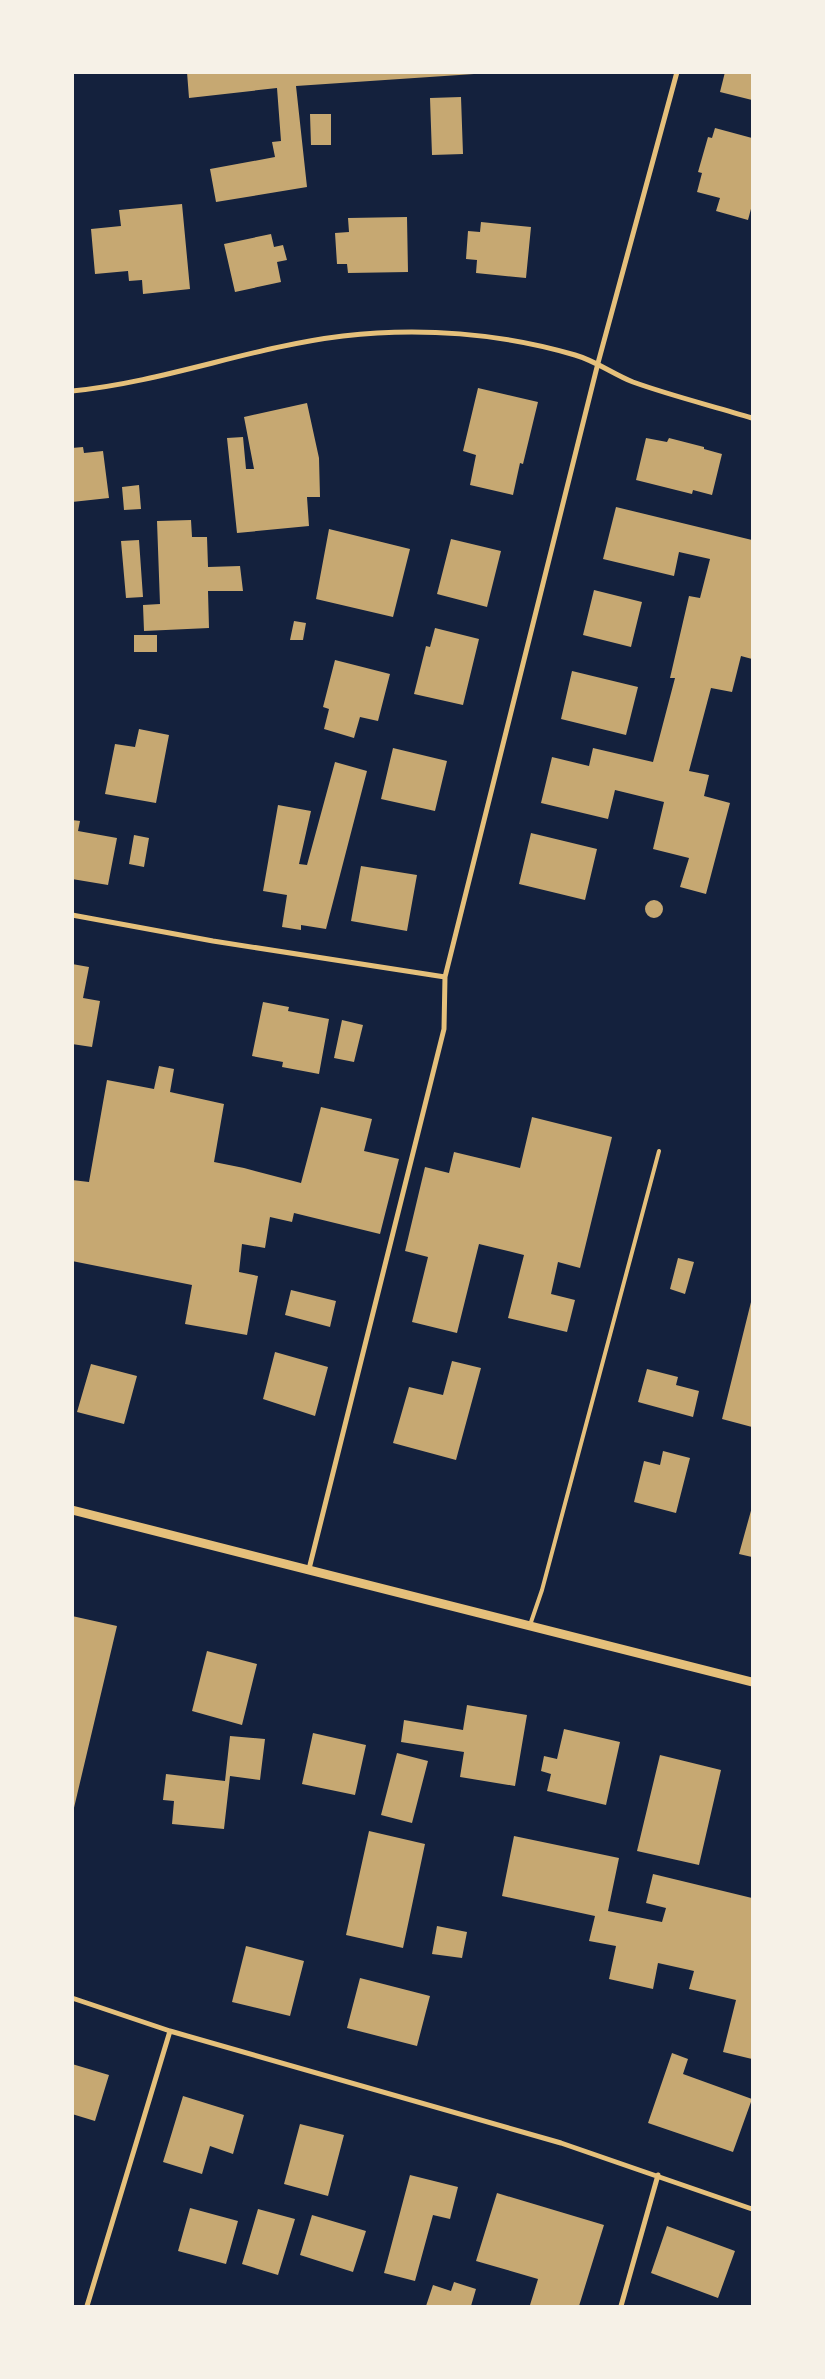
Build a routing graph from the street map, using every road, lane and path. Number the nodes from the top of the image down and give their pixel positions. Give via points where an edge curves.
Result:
1 (677, 72) edge
2 (598, 363) junction
3 (72, 391) edge
4 (752, 418) edge
5 (72, 915) edge
6 (446, 977) junction
7 (659, 1151) dead end
8 (72, 1510) edge
9 (309, 1569) junction
10 (530, 1625) junction
11 (752, 1682) edge
12 (72, 1998) edge
13 (170, 2031) junction
14 (658, 2175) junction
15 (752, 2209) edge
16 (87, 2306) edge
17 (621, 2306) edge

1 - 2 street
2 - 3 street via 560,351 501,339 436,333 378,333 302,342 135,381
2 - 4 street via 643,385
2 - 6 street
5 - 6 street
6 - 9 street via 444,1029
7 - 10 lane
8 - 9 street
9 - 10 street
10 - 11 street
12 - 13 street
13 - 14 street via 561,2143
13 - 16 street
14 - 15 street
14 - 17 street

